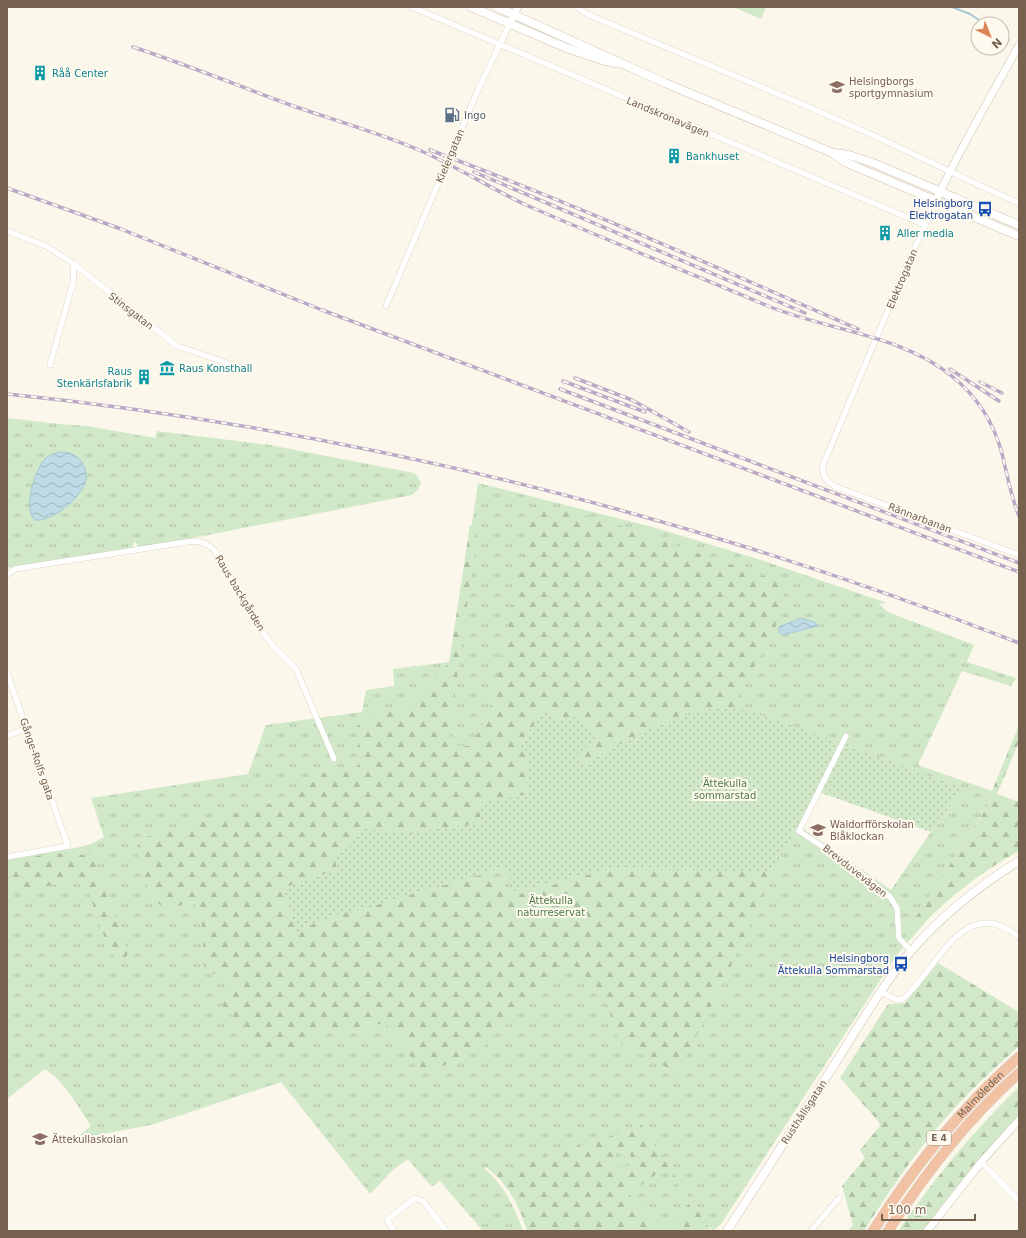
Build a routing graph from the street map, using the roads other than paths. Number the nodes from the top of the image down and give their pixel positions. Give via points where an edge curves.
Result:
1 (412, 7) edge
2 (471, 7) edge
3 (497, 7) edge
4 (518, 7) edge
5 (576, 7) edge
6 (515, 15) junction
7 (510, 23) junction
8 (1019, 45) edge
9 (500, 46) junction
10 (623, 64) junction
11 (833, 153) junction
12 (949, 171) junction
13 (941, 191) junction
14 (936, 201) junction
15 (1019, 203) edge
16 (925, 225) junction
17 (1019, 225) edge
18 (7, 231) edge
19 (1019, 236) edge
20 (74, 264) junction
21 (386, 306) dead end
22 (50, 365) dead end
23 (245, 369) dead end
24 (824, 477) joint
25 (1019, 555) edge
26 (7, 575) edge
27 (7, 673) edge
28 (27, 728) junction
29 (7, 736) edge
30 (846, 736) dead end
31 (334, 759) dead end
32 (7, 857) edge
33 (1019, 861) edge
34 (1019, 937) edge
35 (911, 951) junction
36 (881, 992) junction
37 (1019, 1057) edge
38 (1019, 1073) edge
39 (1018, 1122) edge
40 (981, 1162) junction
41 (839, 1198) dead end
42 (1019, 1201) edge
43 (394, 1231) edge
44 (446, 1231) edge
45 (727, 1231) edge
46 (811, 1231) edge
47 (873, 1231) edge
48 (888, 1231) edge
49 (927, 1231) edge

1 - 9 street, Landskronavägen
2 - 7 main road
3 - 6 main road
4 - 6 street, Kielergatan
5 - 12 street via 589,15 857,128
6 - 7 street, Kielergatan
6 - 10 main road
7 - 9 street, Kielergatan
7 - 10 main road via 569,49
8 - 12 street, Elektrogatan
9 - 16 street, Landskronavägen
9 - 21 street, Kielergatan via 478,90
10 - 11 main road
11 - 13 main road via 873,163
11 - 14 main road via 845,162
12 - 13 street, Elektrogatan
12 - 15 street
13 - 14 street, Elektrogatan
13 - 17 main road
14 - 16 street, Elektrogatan
14 - 19 main road
16 - 24 street, Elektrogatan via 822,465
18 - 20 street, Stinsgatan via 46,246
20 - 22 street via 72,288
20 - 23 street, Stinsgatan via 177,346
24 - 25 street, Rännarbanan via 834,486
26 - 31 street, Raus backgården via 15,569 186,542 196,541 209,546 218,556 271,643 296,669
27 - 28 street, Gånge-Rolfs gata
28 - 29 street
28 - 32 street, Gånge-Rolfs gata via 68,846
30 - 35 street, Brevduvevägen via 799,831 850,864 890,897 896,908 899,938
33 - 35 main road, Rusthållsgatan via 958,904
34 - 36 street via 996,925 981,925 964,930 949,943 903,999 897,1000
35 - 36 main road, Rusthållsgatan
36 - 45 main road, Rusthållsgatan
37 - 47 highway, Malmöleden / E 4 via 974,1099 943,1134 902,1186
38 - 48 highway, Malmöleden / E 4 via 953,1142
39 - 40 street
40 - 42 street
40 - 49 street
41 - 46 street
43 - 44 street via 387,1220 415,1198 423,1201

